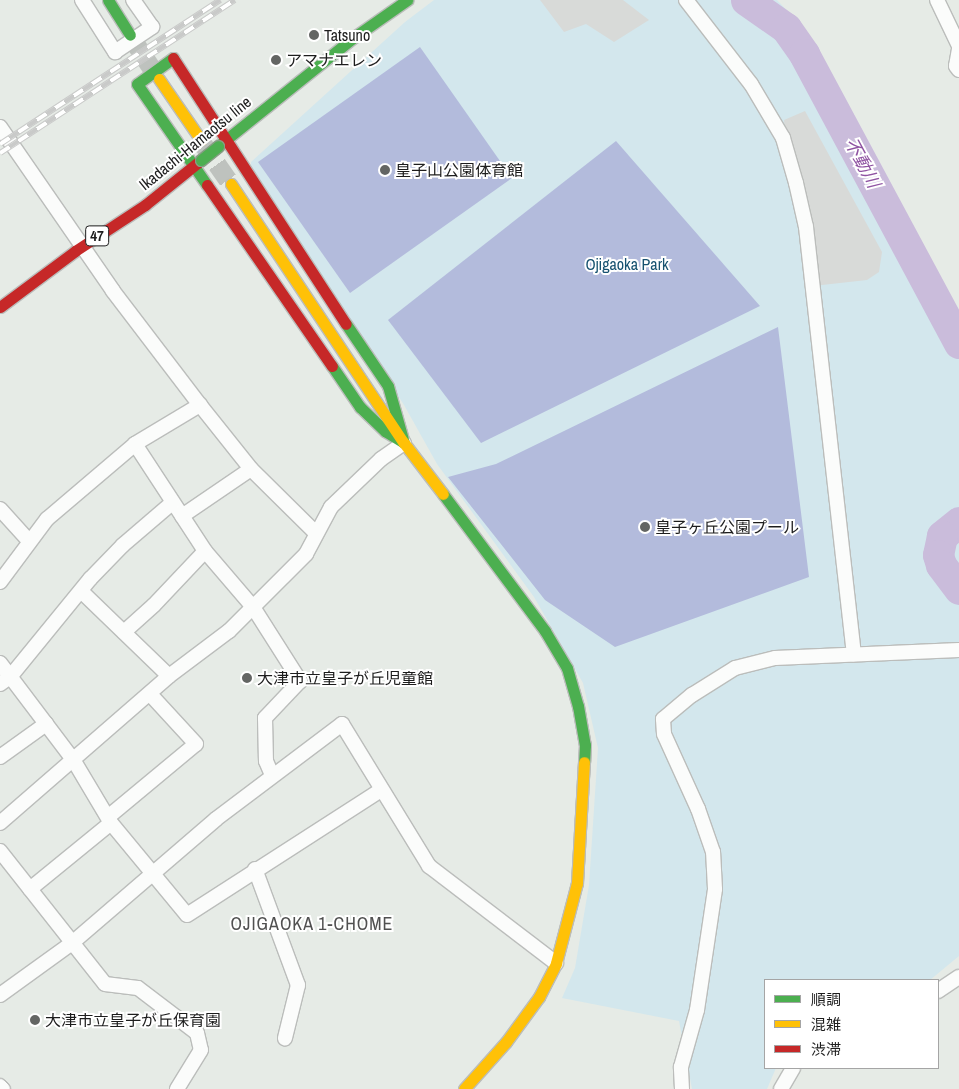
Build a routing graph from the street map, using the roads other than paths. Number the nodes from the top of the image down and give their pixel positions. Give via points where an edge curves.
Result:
1 (82, 0) edge
2 (108, 0) edge
3 (133, 0) edge
4 (407, 0) edge
5 (686, 0) edge
6 (937, 0) edge
7 (130, 35) tunnel mouth
8 (959, 47) edge
9 (959, 70) edge
10 (159, 79) tunnel mouth
11 (0, 127) edge
12 (201, 140) tunnel mouth
13 (222, 142) junction
14 (197, 163) junction
15 (231, 184) tunnel mouth
16 (82, 246) junction
17 (0, 307) edge
18 (200, 405) junction
19 (404, 443) junction
20 (135, 444) junction
21 (250, 468) junction
22 (172, 503) junction
23 (0, 509) edge
24 (182, 516) junction
25 (316, 533) junction
26 (29, 541) junction
27 (205, 550) junction
28 (0, 582) edge
29 (81, 591) junction
30 (253, 607) junction
31 (124, 632) junction
32 (959, 650) edge
33 (854, 654) junction
34 (0, 663) edge
35 (169, 676) junction
36 (5, 681) edge
37 (150, 694) junction
38 (46, 724) junction
39 (0, 757) edge
40 (74, 762) junction
41 (272, 776) junction
42 (381, 790) junction
43 (109, 820) junction
44 (0, 823) edge
45 (0, 851) edge
46 (255, 870) junction
47 (154, 873) junction
48 (30, 889) junction
49 (72, 943) junction
50 (556, 963) junction
51 (959, 977) edge
52 (939, 991) edge
53 (0, 995) edge
54 (285, 1038) dead end
55 (792, 1069) edge
56 (0, 1086) edge
57 (3, 1089) edge
58 (177, 1089) edge
59 (464, 1089) edge
60 (682, 1089) edge
61 (781, 1089) edge

1 - 3 street via 115,52 152,28
2 - 7 street
4 - 13 street, Ikadachi-Hamaotsu line / 47
5 - 33 street via 751,84 783,138 796,183 806,226
6 - 8 street
8 - 9 street via 956,66
10 - 12 street
11 - 16 street
13 - 14 street, Ikadachi-Hamaotsu line / 47, bridge
13 - 14 street via 173,58 136,84
13 - 19 street via 388,386
14 - 16 street, Ikadachi-Hamaotsu line / 47 via 145,205
14 - 19 street via 360,407 385,431
15 - 19 street
16 - 17 street, Ikadachi-Hamaotsu line / 47
16 - 18 street
18 - 20 street
18 - 21 street
19 - 25 street via 331,507
19 - 50 street via 545,631 567,668 576,698 585,745 577,883
20 - 22 street via 166,488
20 - 26 street via 47,518
21 - 24 street
21 - 25 street
22 - 24 street
22 - 29 street via 123,545
23 - 26 street
24 - 27 street
25 - 30 street via 306,554
26 - 28 street
27 - 30 street
27 - 31 street
29 - 31 street
29 - 36 street
30 - 35 street via 229,631
30 - 41 street via 300,681 265,718 266,762
31 - 35 street
32 - 33 street
33 - 60 street via 775,658 735,668 692,695 663,719 664,734 698,808 713,852 715,889 697,1010 681,1067
34 - 36 street
35 - 37 street
36 - 38 street
37 - 40 street
37 - 43 street via 196,744
38 - 39 street
38 - 40 street
40 - 43 street
40 - 44 street
41 - 42 street via 342,724
41 - 47 street
42 - 46 street
42 - 50 street via 430,866
43 - 47 street
43 - 48 street
45 - 48 street
46 - 47 street via 187,915
46 - 54 street via 298,985
47 - 49 street
48 - 49 street
49 - 53 street
49 - 58 street via 105,984 138,988 198,1032 201,1050
50 - 59 street via 539,997 506,1042
51 - 52 street
55 - 61 street
56 - 57 street

